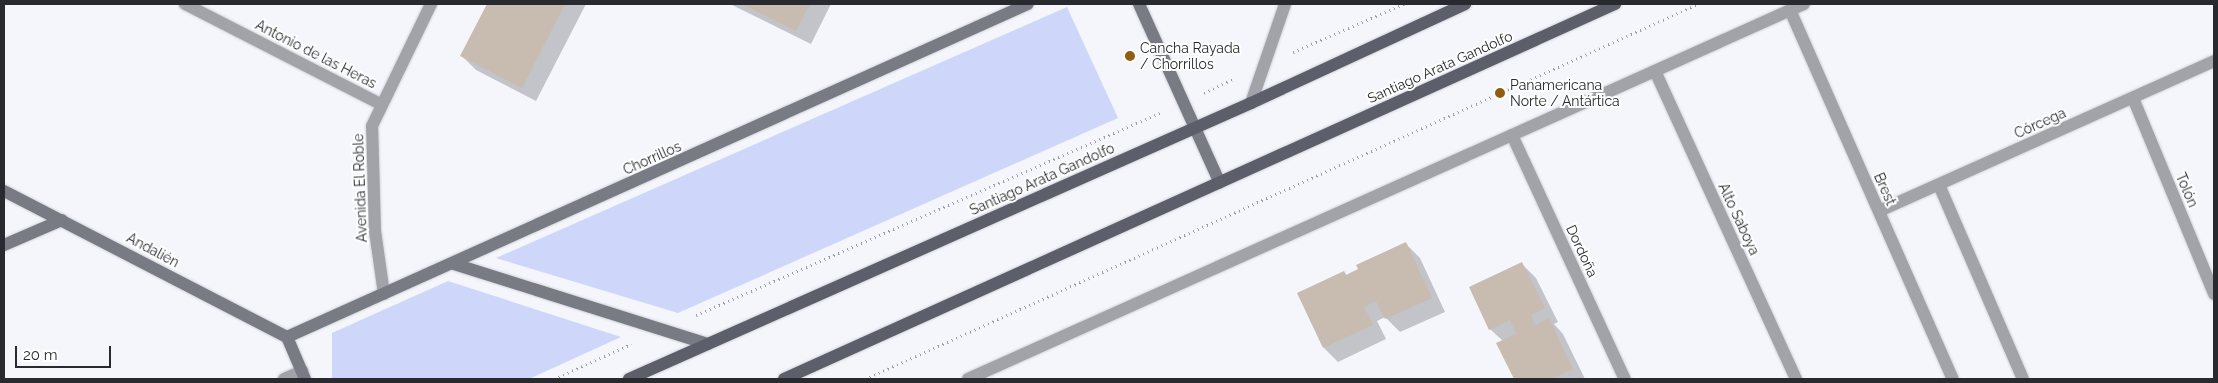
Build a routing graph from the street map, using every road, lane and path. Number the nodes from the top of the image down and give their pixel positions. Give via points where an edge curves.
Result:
1 (185, 4) edge
2 (432, 4) edge
3 (1028, 4) edge
4 (1140, 4) edge
5 (1285, 4) edge
6 (1404, 4) edge
7 (1465, 4) edge
8 (1615, 4) edge
9 (1698, 4) edge
10 (1804, 4) edge
11 (1790, 10) junction
12 (2214, 61) edge
13 (1261, 66) junction
14 (1655, 71) junction
15 (2133, 98) junction
16 (1183, 102) junction
17 (1251, 103) junction
18 (380, 104) junction
19 (1194, 128) junction
20 (1512, 135) junction
21 (1220, 183) junction
22 (1939, 184) junction
23 (4, 191) edge
24 (1879, 211) junction
25 (62, 220) junction
26 (4, 246) edge
27 (454, 264) junction
28 (384, 294) junction
29 (2214, 294) edge
30 (663, 330) junction
31 (287, 337) junction
32 (708, 344) junction
33 (303, 375) edge
34 (284, 379) edge
35 (554, 379) edge
36 (629, 379) edge
37 (784, 379) edge
38 (865, 379) edge
39 (968, 379) edge
40 (1625, 379) edge
41 (1796, 379) edge
42 (1953, 379) edge
43 (2024, 379) edge

1 - 18 street, Antonio de las Heras
2 - 18 street, Avenida El Roble
3 - 27 street, Chorrillos
4 - 16 street
5 - 13 street
6 - 13 path
7 - 17 main road, Santiago Arata Gandolfo
8 - 21 main road, Santiago Arata Gandolfo
9 - 38 path
10 - 11 street
11 - 14 street
11 - 24 street, Brest
12 - 15 street, Córcega
13 - 16 path
13 - 17 street
14 - 20 street
14 - 41 street, Alto Saboya
15 - 22 street, Córcega
15 - 29 street, Tolón
16 - 19 street
16 - 30 path
17 - 19 main road, Santiago Arata Gandolfo
18 - 28 street, Avenida El Roble via 372,126 375,232
19 - 21 street
19 - 32 main road, Santiago Arata Gandolfo
20 - 39 street
20 - 40 street, Dordoña
21 - 37 main road, Santiago Arata Gandolfo
22 - 24 street, Córcega
22 - 43 street
23 - 25 street, Andalién
24 - 42 street, Brest
25 - 26 street
25 - 31 street, Andalién
27 - 28 street, Chorrillos
27 - 30 street
28 - 31 street, Chorrillos
30 - 32 street
30 - 35 path
31 - 33 street
32 - 36 main road, Santiago Arata Gandolfo
33 - 34 street

